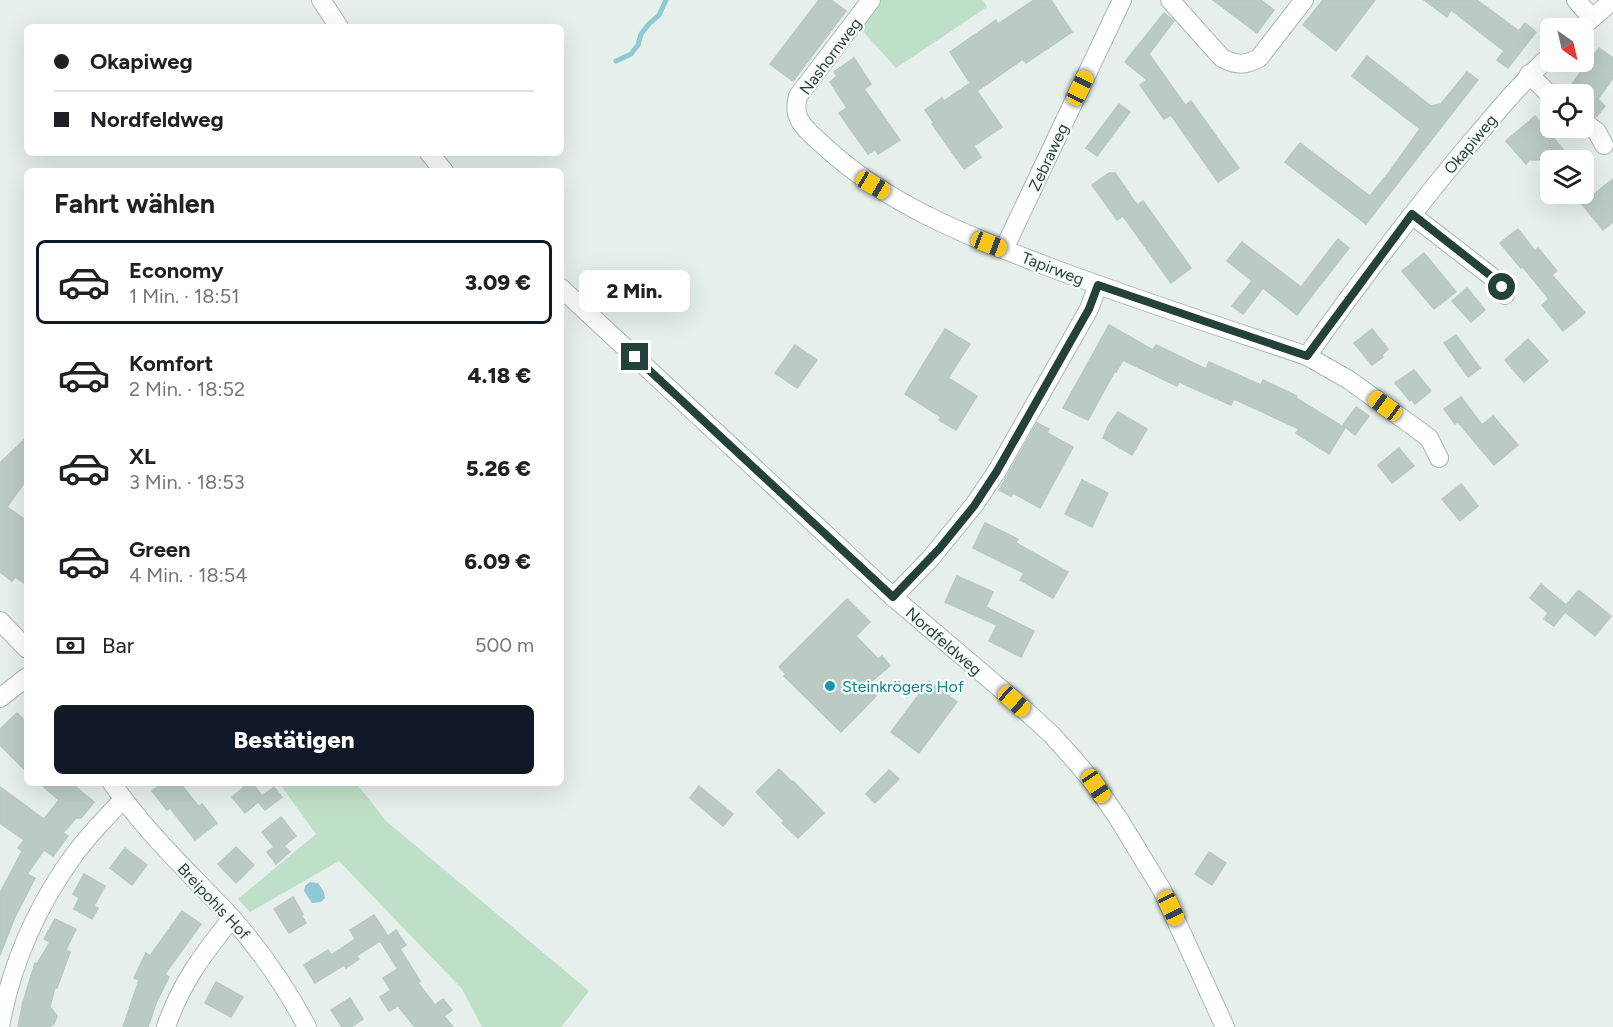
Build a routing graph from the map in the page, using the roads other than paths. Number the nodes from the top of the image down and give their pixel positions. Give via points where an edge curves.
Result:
1 (321, 0) edge
2 (871, 0) edge
3 (1122, 0) edge
4 (1170, 0) edge
5 (1304, 0) edge
6 (1576, 0) edge
7 (1613, 0) edge
8 (1584, 18) edge
9 (1592, 18) edge
10 (337, 24) edge
11 (1540, 64) edge
12 (1529, 74) junction
13 (1540, 85) edge
14 (1594, 130) edge
15 (1604, 145) dead end
16 (432, 156) edge
17 (442, 168) edge
18 (1412, 214) junction
19 (1004, 249) junction
20 (1098, 285) junction
21 (564, 291) edge
22 (1505, 294) dead end
23 (1307, 356) junction
24 (1439, 458) dead end
25 (893, 597) junction
26 (0, 621) edge
27 (24, 646) edge
28 (24, 678) edge
29 (0, 698) edge
30 (114, 786) edge
31 (123, 800) junction
32 (232, 918) junction
33 (0, 1027) edge
34 (166, 1027) edge
35 (306, 1027) edge
36 (1226, 1027) edge

1 - 10 street
2 - 19 street, Nashornweg via 798,96 795,106 800,121 835,156 873,185 942,224
3 - 19 street, Zebraweg
4 - 5 street via 1222,58 1233,64 1259,58
6 - 8 street
7 - 9 street
11 - 12 street, Okapiweg
12 - 13 street
12 - 18 street, Okapiweg
14 - 15 street
16 - 17 street
18 - 22 street via 1496,280
18 - 23 street, Okapiweg
19 - 20 street, Tapirweg
20 - 23 street, Tapirweg
20 - 25 street via 1089,309 997,471 947,539
21 - 25 street, Nordfeldweg
23 - 24 street via 1349,380 1429,438
25 - 36 street, Nordfeldweg via 1044,728 1096,786 1162,891
26 - 27 street
28 - 29 street
30 - 31 street, Breipohls Hof
31 - 32 street, Breipohls Hof
31 - 33 street via 74,855 37,916 14,969
32 - 34 street via 185,982
32 - 35 street, Breipohls Hof via 274,971

